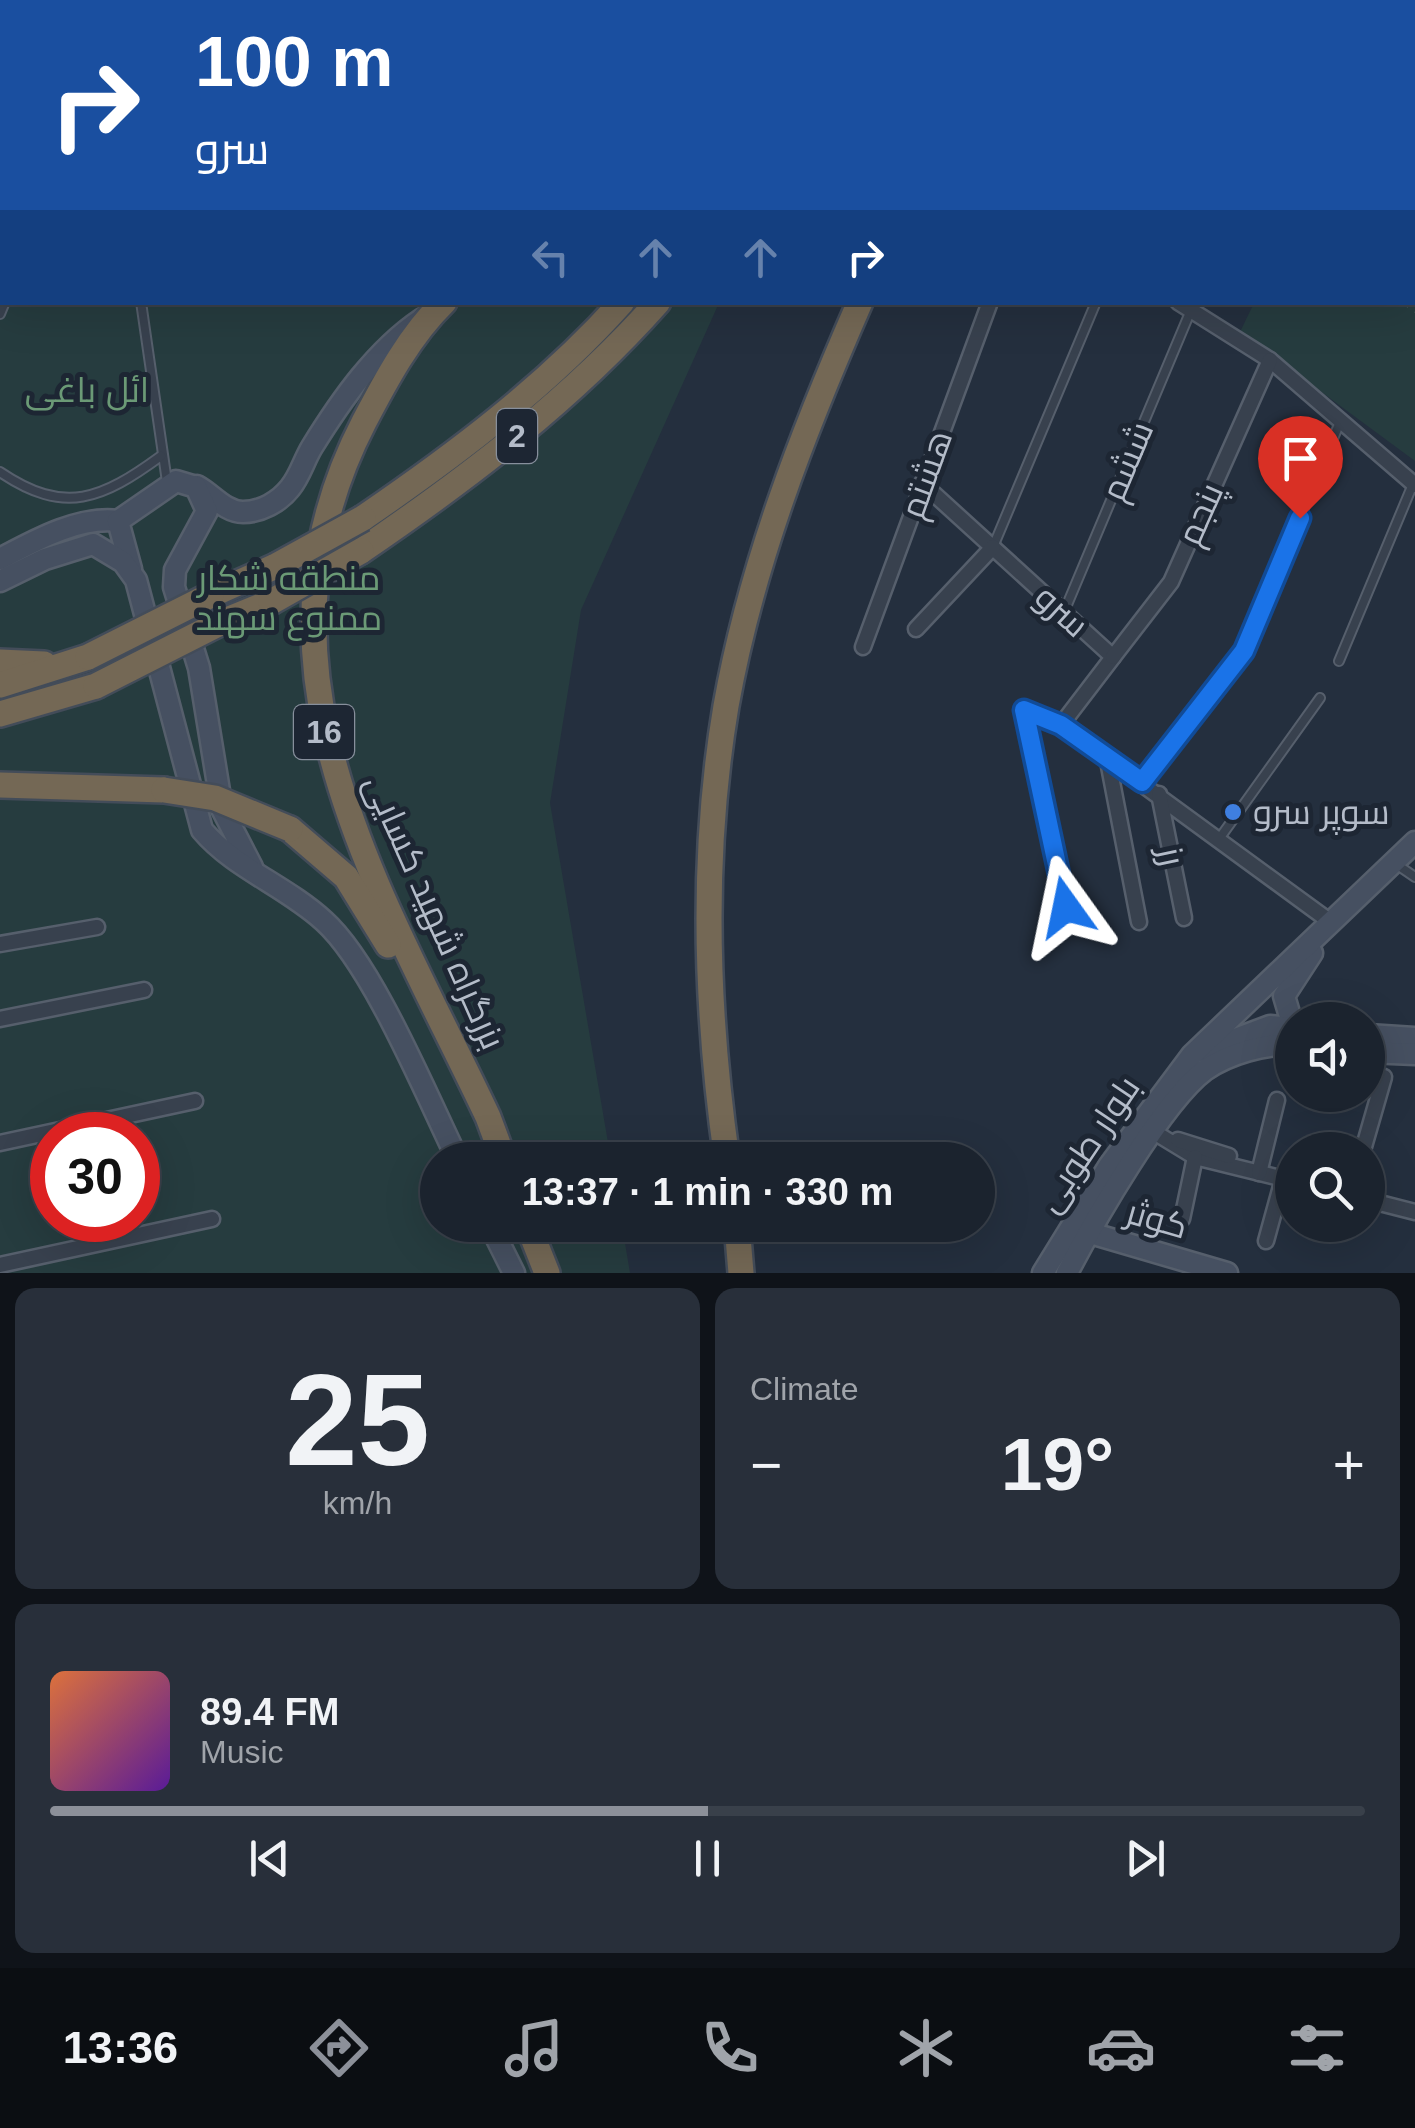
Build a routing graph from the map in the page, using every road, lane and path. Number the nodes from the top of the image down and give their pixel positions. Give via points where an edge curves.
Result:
1 (141, 305) edge
2 (441, 305) edge
3 (441, 305) edge
4 (619, 305) edge
5 (655, 305) edge
6 (859, 305) edge
7 (989, 305) edge
8 (1095, 305) edge
9 (1184, 305) edge
10 (1270, 360) junction
11 (1342, 418) junction
12 (160, 456) junction
13 (0, 472) edge
14 (922, 483) junction
15 (178, 484) junction
16 (1414, 484) edge
17 (118, 521) junction
18 (993, 547) junction
19 (0, 559) edge
20 (131, 572) junction
21 (0, 581) edge
22 (1064, 612) junction
23 (916, 628) dead end
24 (864, 647) dead end
25 (1113, 657) junction
26 (76, 661) junction
27 (1339, 661) dead end
28 (0, 662) edge
29 (0, 685) edge
30 (1320, 698) dead end
31 (0, 714) edge
32 (1061, 725) junction
33 (1107, 756) junction
34 (1142, 782) junction
35 (0, 785) edge
36 (1159, 794) junction
37 (1219, 839) junction
38 (1415, 842) edge
39 (1392, 861) junction
40 (252, 868) junction
41 (1415, 877) edge
42 (1066, 907) dead end
43 (1184, 918) dead end
44 (1139, 922) dead end
45 (1332, 922) junction
46 (96, 928) dead end
47 (0, 944) edge
48 (144, 990) dead end
49 (1286, 1002) edge
50 (0, 1019) edge
51 (1275, 1026) edge
52 (1385, 1035) edge
53 (1415, 1038) edge
54 (1275, 1044) edge
55 (1385, 1053) edge
56 (1415, 1054) edge
57 (1199, 1063) junction
58 (195, 1101) dead end
59 (1275, 1111) edge
60 (1154, 1132) junction
61 (449, 1142) edge
62 (492, 1142) edge
63 (496, 1142) edge
64 (725, 1142) edge
65 (0, 1143) edge
66 (1195, 1156) junction
67 (1259, 1172) junction
68 (1275, 1174) edge
69 (1275, 1176) edge
70 (1385, 1204) edge
71 (1415, 1212) edge
72 (1275, 1217) edge
73 (1182, 1218) dead end
74 (212, 1219) dead end
75 (1079, 1229) junction
76 (1266, 1241) dead end
77 (498, 1242) edge
78 (535, 1242) edge
79 (737, 1242) edge
80 (0, 1265) edge
81 (514, 1273) edge
82 (548, 1273) edge
83 (740, 1273) edge
84 (1043, 1273) edge
85 (1067, 1273) edge
86 (1227, 1273) edge

1 - 12 lane
2 - 15 main road via 404,331 362,376 278,500 242,512
3 - 63 highway, بزرگراه شهید کسایی / 16 via 390,372 348,453 322,544 312,666 333,768 357,837
4 - 26 highway, 2, bridge via 450,458 362,518
5 - 31 highway, 2, bridge via 609,357 466,480 360,552 96,686
6 - 64 highway via 786,480 726,707 711,897 712,1002
7 - 14 street, هشتم
8 - 18 lane
9 - 10 street
9 - 22 lane, ششم
10 - 11 street
10 - 25 street, پنجم via 1171,582
11 - 16 street
11 - 34 lane via 1244,651
12 - 13 lane via 119,485 69,498 31,494
12 - 15 lane
14 - 18 street, سرو
14 - 24 street, هشتم
15 - 17 main road
15 - 40 main road via 204,497 207,512 175,570 174,587 199,668 222,809
16 - 27 lane
17 - 19 main road via 74,527
17 - 20 main road
18 - 22 street, سرو
18 - 23 street
20 - 21 main road via 93,544
20 - 40 main road via 147,610 195,815 220,851
22 - 25 street, سرو
25 - 32 street, سرو
26 - 28 highway
26 - 29 highway, 2
30 - 37 lane
32 - 33 street
32 - 42 street via 1024,710
33 - 34 street
33 - 44 street
34 - 36 street
35 - 62 highway, bridge via 164,790 215,798 290,828 346,877 375,917
36 - 37 street
36 - 43 street, رز
37 - 45 street
38 - 39 main road
39 - 41 lane
39 - 45 main road
40 - 61 main road via 327,923 348,952
45 - 49 main road
45 - 57 main road
46 - 47 street
48 - 50 street
51 - 57 main road
52 - 53 main road
54 - 57 main road
55 - 56 main road
57 - 60 main road, بلوار طوبی
57 - 75 main road, بلوار طوبی via 1145,1114
58 - 65 street
59 - 67 street
60 - 66 street
60 - 68 street
60 - 75 main road, بلوار طوبی
66 - 67 street
66 - 73 street
67 - 69 street
70 - 71 street
72 - 76 street
74 - 80 street
75 - 84 main road, بلوار طوبی
75 - 85 main road, بلوار طوبی
75 - 86 main road, کوثر
77 - 81 main road
78 - 82 highway
79 - 83 highway

